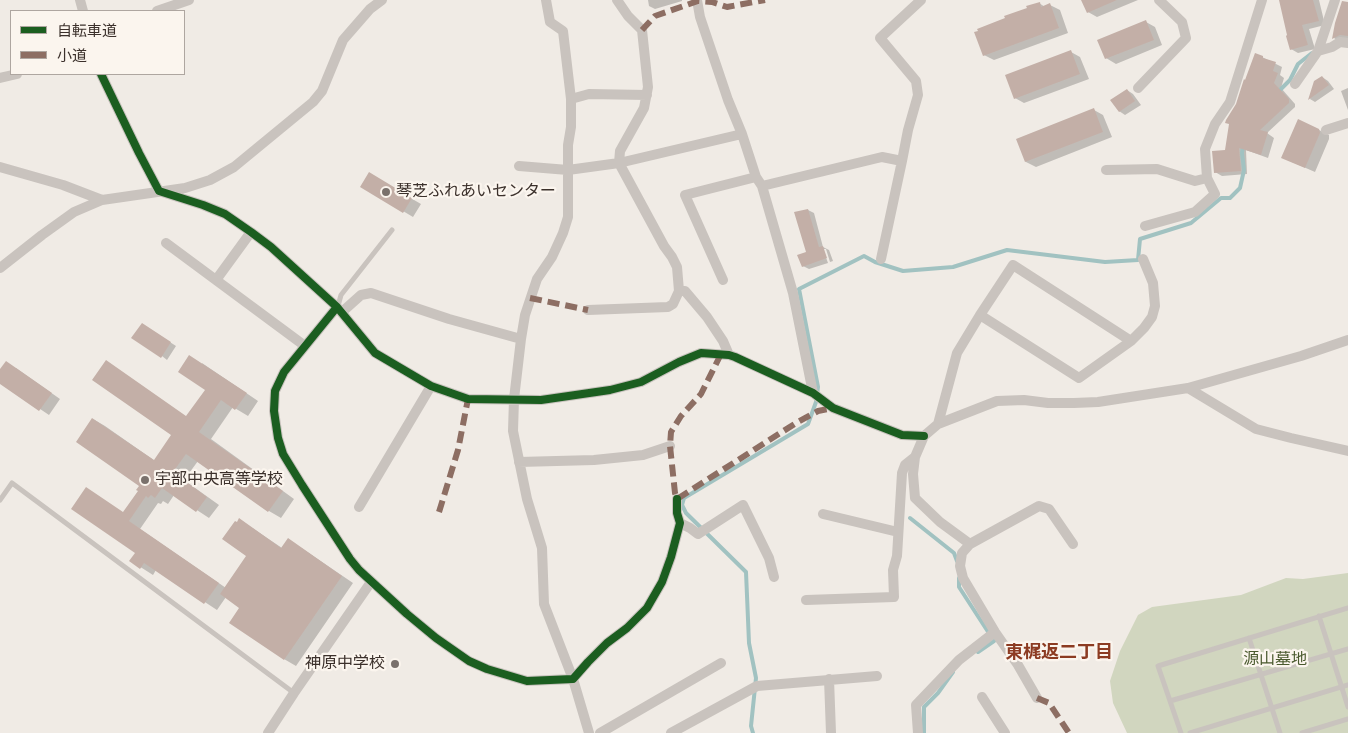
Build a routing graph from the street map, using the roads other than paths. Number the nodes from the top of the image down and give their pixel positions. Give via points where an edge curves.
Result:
1 (189, 0) edge
2 (382, 0) edge
3 (546, 0) edge
4 (617, 0) edge
5 (698, 0) edge
6 (921, 0) edge
7 (1159, 0) edge
8 (1262, 0) edge
9 (1335, 0) edge
10 (160, 10) edge
11 (1348, 43) edge
12 (1318, 51) junction
13 (13, 75) edge
14 (101, 75) edge
15 (0, 78) edge
16 (1295, 84) dead end
17 (1138, 88) dead end
18 (647, 96) junction
19 (571, 99) junction
20 (1348, 122) edge
21 (1326, 130) dead end
22 (742, 134) junction
23 (902, 161) junction
24 (619, 163) junction
25 (520, 166) dead end
26 (0, 167) edge
27 (568, 170) junction
28 (1106, 170) dead end
29 (756, 177) junction
30 (1207, 178) junction
31 (762, 186) junction
32 (159, 191) junction
33 (102, 200) junction
34 (1145, 226) dead end
35 (392, 230) dead end
36 (251, 232) junction
37 (166, 242) dead end
38 (881, 259) dead end
39 (1144, 259) dead end
40 (0, 268) edge
41 (216, 280) junction
42 (723, 280) dead end
43 (680, 291) junction
44 (340, 309) junction
45 (588, 310) dead end
46 (980, 315) junction
47 (521, 338) junction
48 (1348, 340) edge
49 (1131, 342) junction
50 (305, 346) junction
51 (729, 355) junction
52 (431, 386) junction
53 (1188, 388) junction
54 (813, 393) junction
55 (514, 399) junction
56 (938, 424) junction
57 (924, 436) junction
58 (670, 446) dead end
59 (1348, 451) edge
60 (915, 457) junction
61 (519, 462) junction
62 (677, 499) dead end
63 (0, 500) edge
64 (359, 507) dead end
65 (823, 514) dead end
66 (680, 524) junction
67 (898, 532) junction
68 (970, 544) junction
69 (1072, 544) dead end
70 (774, 577) dead end
71 (371, 582) junction
72 (806, 600) dead end
73 (1348, 608) edge
74 (1319, 616) junction
75 (995, 632) junction
76 (1249, 638) junction
77 (1348, 649) edge
78 (1331, 654) junction
79 (720, 663) dead end
80 (1261, 674) junction
81 (877, 676) dead end
82 (573, 679) junction
83 (829, 679) junction
84 (1348, 685) edge
85 (1342, 687) junction
86 (294, 693) junction
87 (982, 697) dead end
88 (1037, 698) dead end
89 (1170, 701) junction
90 (1348, 707) edge
91 (1272, 708) junction
92 (1348, 718) edge
93 (268, 733) edge
94 (589, 733) edge
95 (600, 733) edge
96 (671, 733) edge
97 (831, 733) edge
98 (918, 733) edge
99 (1006, 733) edge
100 (1181, 733) edge
101 (1190, 733) edge
102 (1280, 733) edge
103 (1302, 733) edge

1 - 10 street
2 - 32 street via 370,9 344,40 322,90 308,106 234,167 185,188
3 - 19 street via 550,22 563,31
4 - 18 street via 642,30
5 - 22 street via 700,17
6 - 23 street via 880,38 916,81 918,95
7 - 17 street via 1182,22 1186,38
8 - 30 street via 1230,102 1215,124 1205,149
9 - 12 street
11 - 12 street via 1340,42
12 - 16 street
13 - 15 street
14 - 32 street
18 - 19 street via 589,94
18 - 24 street via 644,108 620,151
19 - 27 street
20 - 21 street
22 - 24 street
22 - 29 street
23 - 31 street via 882,157
23 - 38 street
24 - 27 street
24 - 43 street via 677,267
25 - 27 street
26 - 33 street
27 - 47 street via 568,217 552,257 530,298
28 - 30 street via 1157,168 1195,181
29 - 31 street
29 - 42 street via 685,195
30 - 34 street via 1215,194 1194,212
31 - 54 street via 794,293
32 - 33 street
32 - 36 street via 225,214
33 - 40 street via 74,212
35 - 44 lane via 341,295
36 - 41 street
36 - 44 street
37 - 41 street
39 - 49 street via 1153,283 1155,306 1152,317
41 - 50 street
43 - 45 street via 668,307
43 - 51 street via 685,291 707,318
44 - 47 street via 361,295 371,293
44 - 50 street
44 - 52 street via 375,353
46 - 49 street via 1079,378
46 - 49 street via 1013,265
46 - 56 street via 957,353
47 - 55 street
48 - 53 street
50 - 71 street via 284,372 275,391 278,438 312,502 350,559
51 - 54 street
51 - 55 street via 702,353 641,382 610,390 541,400
52 - 55 street via 468,399
52 - 64 street
53 - 56 street via 1098,402 997,400
53 - 59 street via 1256,429
54 - 57 street via 833,408 902,435
55 - 61 street via 513,431
56 - 57 street
57 - 60 street
58 - 61 street via 644,455
60 - 67 street via 905,465 902,473
60 - 68 street via 915,498
61 - 82 street via 542,548 544,604
62 - 66 street
63 - 86 lane via 12,483
65 - 67 street
66 - 70 street via 698,534 743,505 769,558
66 - 82 street via 662,582 647,608
67 - 72 street via 893,570 894,597
68 - 69 street via 1039,506 1049,510
68 - 75 street via 962,553 960,566 963,578
71 - 82 street via 436,638 487,670 527,681
71 - 86 street
73 - 74 lane
74 - 76 lane
74 - 78 lane
75 - 88 street
75 - 98 street via 959,660 916,705
76 - 80 lane
76 - 89 lane via 1158,666
77 - 78 lane
78 - 80 lane
78 - 85 lane
79 - 95 street
80 - 89 lane
80 - 91 lane
81 - 83 street
82 - 94 street
83 - 96 street via 757,686
83 - 97 street
84 - 85 lane
85 - 90 lane
85 - 91 lane
86 - 93 street
87 - 99 street
89 - 100 lane
91 - 101 lane
91 - 102 lane
92 - 103 lane

